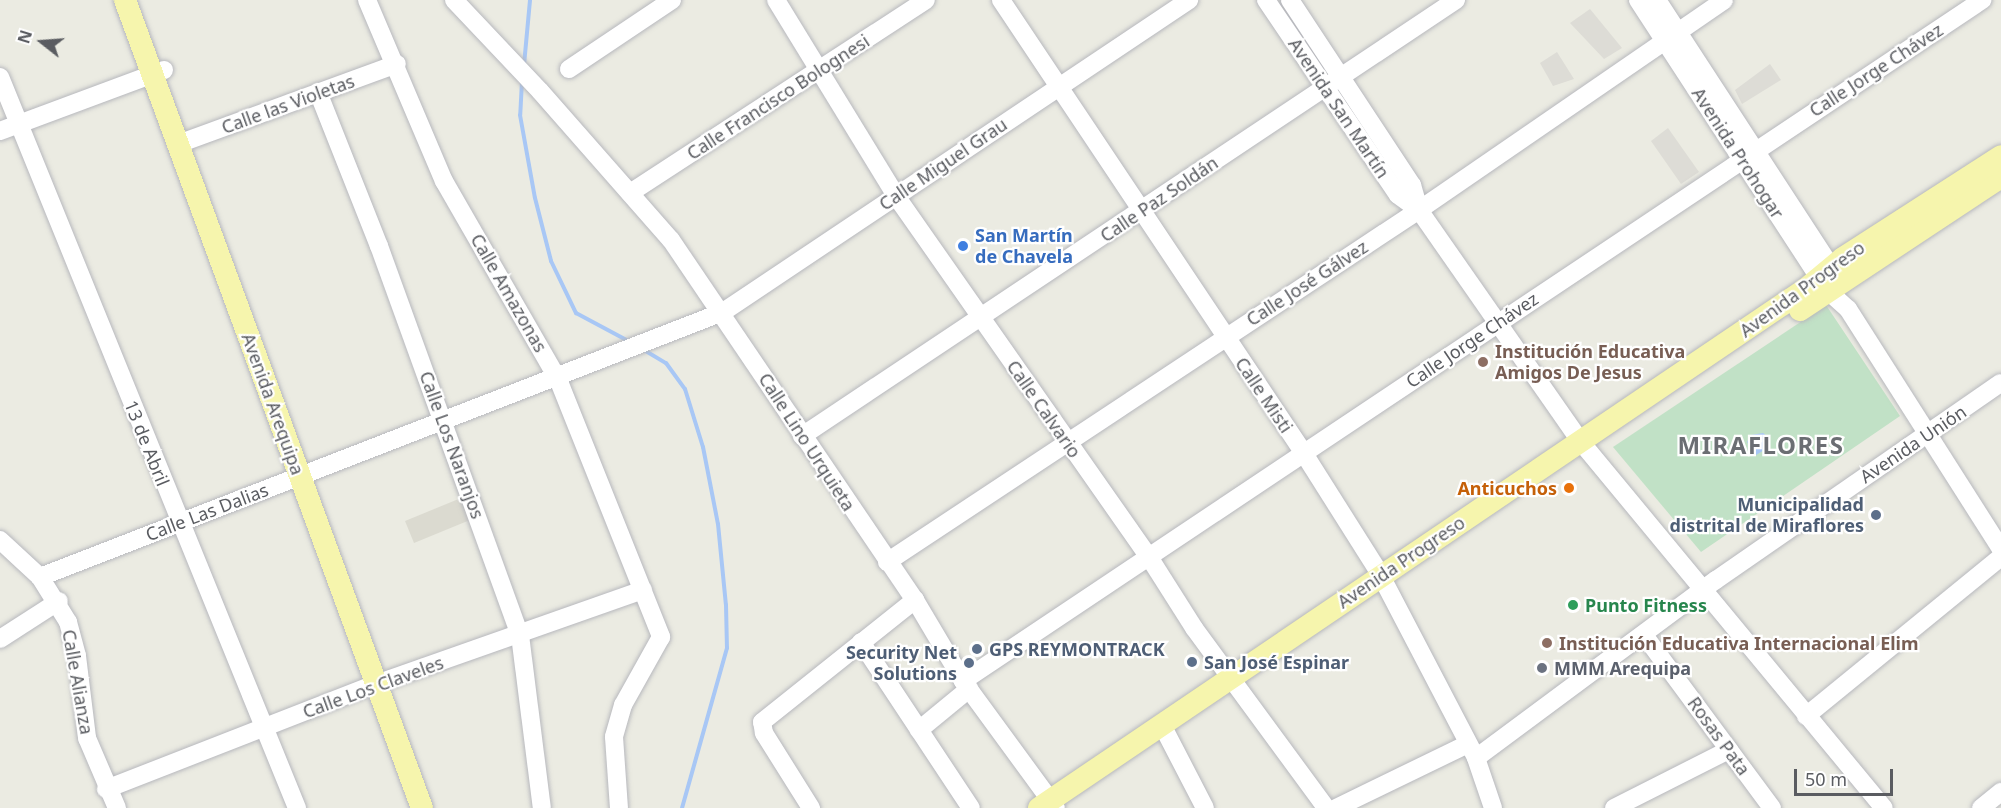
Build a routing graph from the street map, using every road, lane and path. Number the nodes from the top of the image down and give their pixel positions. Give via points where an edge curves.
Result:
1 (125, 0) edge
2 (138, 0) edge
3 (367, 0) edge
4 (454, 0) edge
5 (672, 0) edge
6 (776, 0) edge
7 (926, 0) edge
8 (1001, 0) edge
9 (1189, 0) edge
10 (1266, 0) edge
11 (1290, 0) edge
12 (1456, 0) edge
13 (1638, 0) edge
14 (1658, 0) edge
15 (1724, 0) edge
16 (1982, 0) edge
17 (1672, 35) junction
18 (397, 64) junction
19 (569, 69) dead end
20 (819, 71) junction
21 (158, 73) junction
22 (0, 77) edge
23 (1341, 77) junction
24 (1058, 87) junction
25 (1324, 89) junction
26 (318, 93) junction
27 (9, 128) edge
28 (184, 142) junction
29 (1749, 153) junction
30 (2001, 156) edge
31 (2001, 177) edge
32 (630, 193) junction
33 (896, 196) junction
34 (1419, 210) junction
35 (1141, 211) junction
36 (1832, 284) junction
37 (723, 312) junction
38 (979, 318) junction
39 (1496, 324) junction
40 (1225, 337) junction
41 (576, 370) joint
42 (558, 379) junction
43 (2001, 383) edge
44 (444, 421) junction
45 (1928, 434) junction
46 (802, 436) junction
47 (1067, 443) junction
48 (1585, 446) junction
49 (1303, 452) junction
50 (305, 474) junction
51 (180, 523) junction
52 (0, 540) edge
53 (2001, 549) edge
54 (1149, 557) junction
55 (2001, 557) edge
56 (887, 562) junction
57 (40, 577) junction
58 (1383, 580) junction
59 (643, 590) junction
60 (1702, 591) junction
61 (915, 600) junction
62 (58, 601) junction
63 (520, 635) junction
64 (1644, 635) junction
65 (0, 639) edge
66 (861, 642) junction
67 (382, 682) junction
68 (1235, 683) junction
69 (966, 685) junction
70 (1806, 716) junction
71 (1164, 728) junction
72 (265, 729) junction
73 (919, 730) junction
74 (1729, 750) junction
75 (1471, 751) junction
76 (106, 789) junction
77 (2001, 792) edge
78 (1051, 806) edge
79 (117, 808) edge
80 (297, 808) edge
81 (422, 808) edge
82 (434, 808) edge
83 (542, 808) edge
84 (619, 808) edge
85 (811, 808) edge
86 (971, 808) edge
87 (1205, 808) edge
88 (1326, 808) edge
89 (1336, 808) edge
90 (1493, 808) edge
91 (1614, 808) edge
92 (1772, 808) edge
93 (1884, 808) edge
94 (1981, 808) edge

1 - 21 main road, Avenida Arequipa
2 - 21 main road, Avenida Arequipa
3 - 18 street, Calle Amazonas
4 - 32 street, Calle Lino Urquieta
5 - 19 street
6 - 20 street, Calle Calvario
7 - 20 street, Calle Francisco Bolognesi
8 - 24 street, Calle Misti
9 - 24 street, Calle Miguel Grau
10 - 25 street, Avenida San Martín
11 - 23 street, Avenida San Martín
12 - 23 street, Calle Paz Soldán
13 - 17 street, Avenida Prohogar
14 - 17 street, Avenida Prohogar
15 - 17 street, Calle José Gálvez
16 - 29 street, Calle Jorge Chávez
17 - 29 street, Avenida Prohogar
17 - 34 street, Calle José Gálvez
18 - 26 street, Calle las Violetas
18 - 42 street, Calle Amazonas via 444,182
20 - 32 street, Calle Francisco Bolognesi
20 - 33 street, Calle Calvario
21 - 27 street
21 - 28 main road, Avenida Arequipa
22 - 27 street, 13 de Abril
23 - 25 street, Calle Paz Soldán
23 - 34 street, Avenida San Martín via 1412,185
24 - 33 street, Calle Miguel Grau
24 - 35 street, Calle Misti
25 - 34 street, Avenida San Martín via 1398,195
25 - 35 street, Calle Paz Soldán
26 - 28 street, Calle las Violetas
26 - 44 street, Calle Los Naranjos
27 - 51 street, 13 de Abril
28 - 50 main road, Avenida Arequipa
29 - 36 street, Avenida Prohogar
29 - 39 street, Calle Jorge Chávez
30 - 36 main road, Avenida Progreso
31 - 36 main road, Avenida Progreso
32 - 37 street, Calle Lino Urquieta via 671,240
33 - 37 street, Calle Miguel Grau
33 - 38 street, Calle Calvario
34 - 39 street, Avenida San Martín
34 - 40 street, Calle José Gálvez
35 - 38 street, Calle Paz Soldán
35 - 40 street, Calle Misti
36 - 45 street, Avenida Prohogar
36 - 48 main road, Avenida Progreso
37 - 41 street, Calle Miguel Grau
37 - 46 street, Calle Lino Urquieta
38 - 46 street, Calle Paz Soldán
38 - 47 street, Calle Calvario
39 - 48 street, Avenida San Martín
39 - 49 street, Calle Jorge Chávez
40 - 47 street, Calle José Gálvez
40 - 49 street, Calle Misti
41 - 42 street, Calle Las Dalias
42 - 44 street, Calle Las Dalias
42 - 59 street, Calle Amazonas
43 - 45 street, Avenida Unión
44 - 50 street, Calle Las Dalias
44 - 63 street, Calle Los Naranjos
45 - 53 street, Avenida Prohogar
45 - 60 street, Avenida Unión
46 - 56 street, Calle Lino Urquieta
47 - 54 street, Calle Calvario
47 - 56 street, Calle José Gálvez
48 - 58 main road, Avenida Progreso
48 - 60 street, Avenida San Martín
49 - 54 street, Calle Jorge Chávez
49 - 58 street, Calle Misti
50 - 51 street, Calle Las Dalias
50 - 67 main road, Avenida Arequipa
51 - 57 street, Calle Las Dalias
51 - 72 street, 13 de Abril
52 - 57 street, Calle Alianza
54 - 68 street, Calle Calvario
54 - 69 street, Calle Jorge Chávez
55 - 70 street
56 - 61 street, Calle Lino Urquieta
57 - 62 street, Calle Alianza
58 - 68 main road, Avenida Progreso
58 - 75 street, Calle Misti
59 - 63 street, Calle Los Claveles
59 - 84 street, Calle Amazonas via 661,637 623,705 614,737
60 - 64 street, Avenida Unión
60 - 70 street, Avenida San Martín
61 - 66 street
61 - 69 street, Calle Lino Urquieta
62 - 65 street
62 - 76 street, Calle Alianza via 77,656 87,738
63 - 67 street, Calle Los Claveles
63 - 83 street, Calle Los Naranjos
64 - 74 street, Rosas Pata
64 - 75 street, Avenida Unión
66 - 73 street
66 - 85 street via 762,722 764,733
67 - 72 street, Calle Los Claveles
67 - 81 main road, Avenida Arequipa
67 - 82 main road, Avenida Arequipa
68 - 71 main road, Avenida Progreso
68 - 88 street, Calle Calvario
69 - 73 street, Calle Jorge Chávez
69 - 78 street, Calle Lino Urquieta
70 - 93 street, Avenida San Martín
71 - 78 main road, Avenida Progreso
71 - 87 street
72 - 76 street, Calle Los Claveles
72 - 80 street, 13 de Abril
73 - 86 street
74 - 91 street
74 - 92 street, Rosas Pata
75 - 89 street, Avenida Unión
75 - 90 street, Calle Misti
76 - 79 street, Calle Alianza
77 - 94 street

